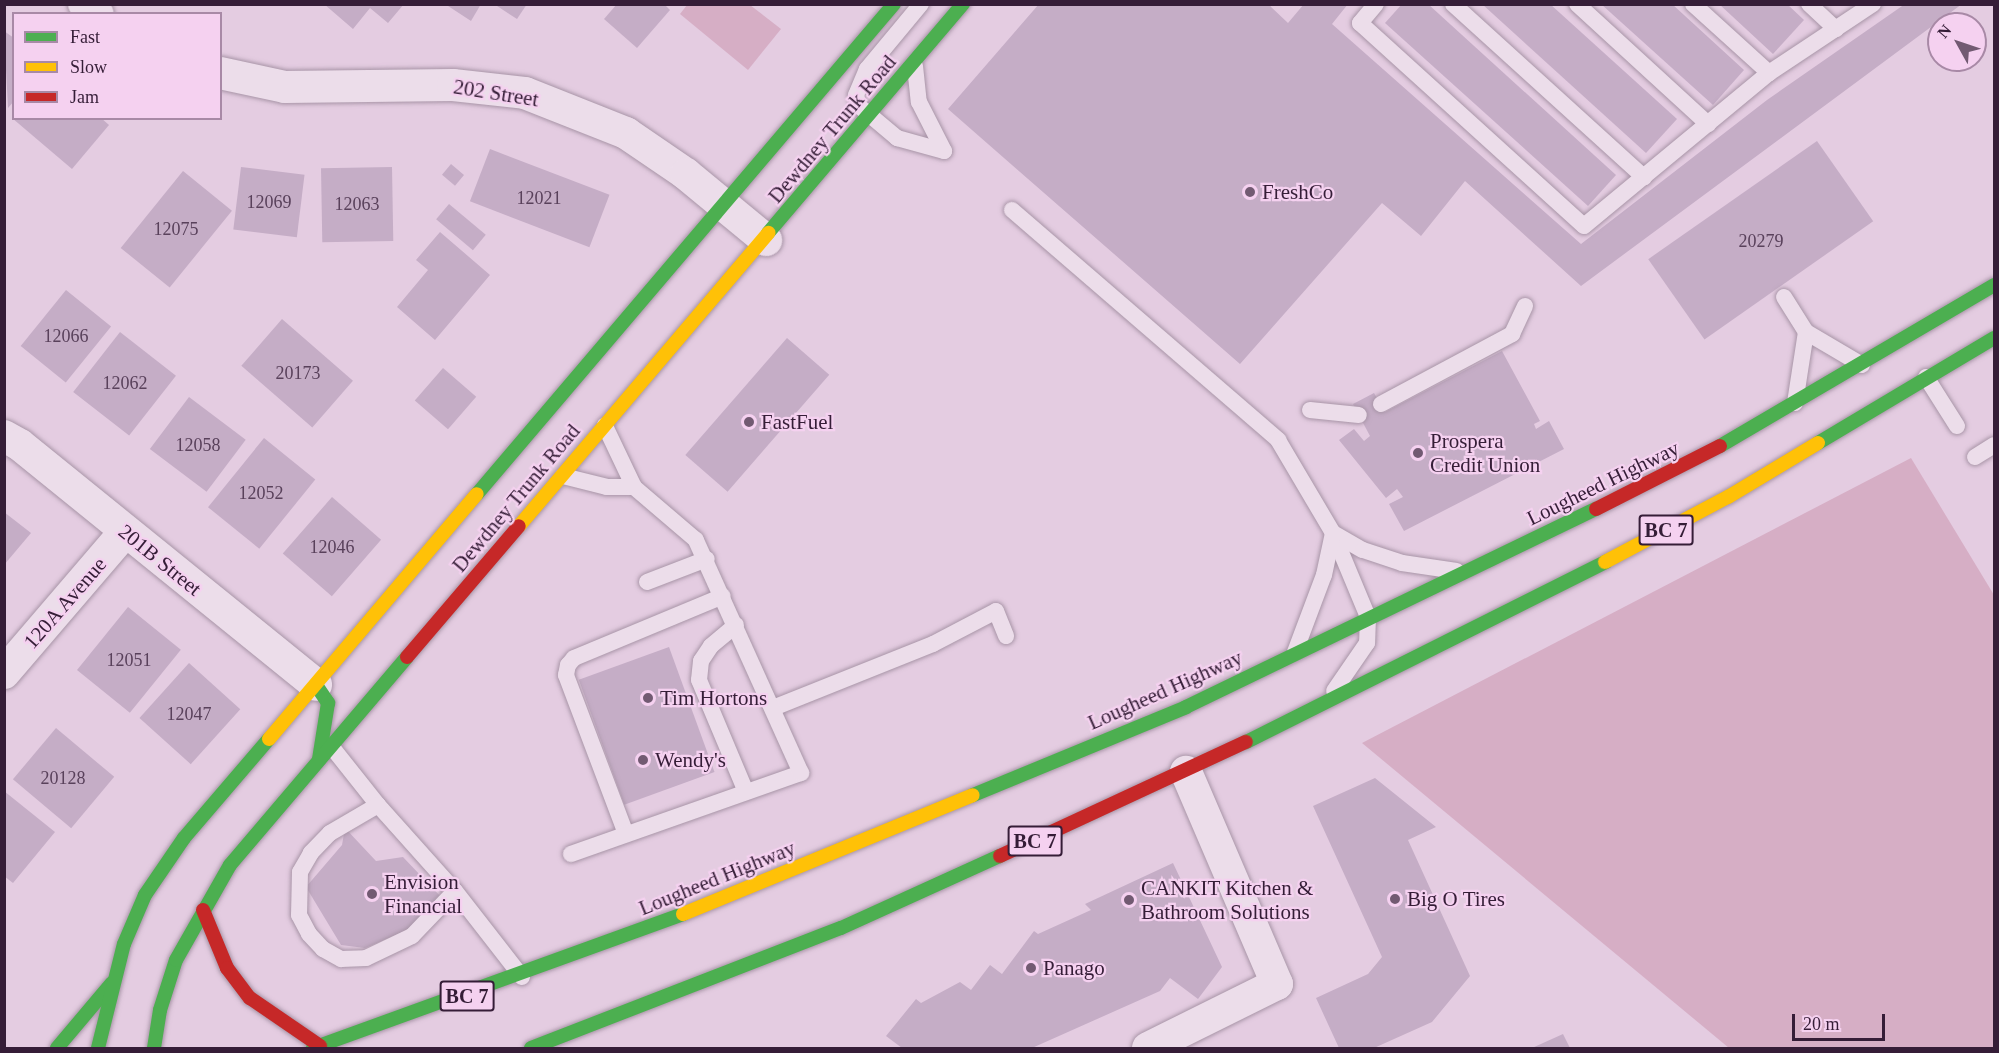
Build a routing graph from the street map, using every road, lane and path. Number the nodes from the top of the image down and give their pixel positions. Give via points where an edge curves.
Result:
1 (894, 4) edge
2 (921, 4) edge
3 (963, 4) edge
4 (1376, 4) edge
5 (1453, 4) edge
6 (1577, 4) edge
7 (1693, 4) edge
8 (1809, 4) edge
9 (1873, 4) edge
10 (1836, 29) junction
11 (915, 61) junction
12 (222, 73) edge
13 (1769, 73) junction
14 (870, 116) junction
15 (1708, 124) junction
16 (1644, 177) junction
17 (724, 206) junction
18 (1012, 210) dead end
19 (766, 240) junction
20 (1995, 285) edge
21 (1784, 297) dead end
22 (1525, 306) dead end
23 (1806, 332) junction
24 (1995, 338) edge
25 (1863, 365) junction
26 (1926, 377) junction
27 (1795, 403) junction
28 (1381, 404) dead end
29 (1310, 410) dead end
30 (1359, 416) dead end
31 (605, 426) junction
32 (1957, 426) dead end
33 (4, 436) edge
34 (1995, 445) edge
35 (1975, 457) dead end
36 (563, 476) junction
37 (634, 487) junction
38 (125, 532) junction
39 (1333, 533) junction
40 (707, 559) junction
41 (1466, 572) junction
42 (648, 582) dead end
43 (723, 596) junction
44 (1368, 617) junction
45 (736, 625) junction
46 (1006, 636) dead end
47 (1295, 653) junction
48 (4, 673) edge
49 (316, 685) junction
50 (1327, 702) junction
51 (773, 708) junction
52 (331, 746) junction
53 (319, 760) junction
54 (1186, 772) junction
55 (746, 792) junction
56 (378, 806) junction
57 (626, 834) junction
58 (571, 854) dead end
59 (455, 891) junction
60 (203, 910) junction
61 (522, 977) junction
62 (112, 983) junction
63 (316, 1047) edge
64 (57, 1048) edge
65 (98, 1048) edge
66 (154, 1048) edge
67 (531, 1048) edge
68 (1148, 1048) edge

1 - 17 main road, Dewdney Trunk Road
2 - 14 lane via 858,85 859,106
3 - 11 main road, Dewdney Trunk Road
4 - 16 lane via 1360,23 1584,226
5 - 16 lane
6 - 15 lane
7 - 13 lane
8 - 10 lane
9 - 10 lane
10 - 13 lane
11 - 14 main road, Dewdney Trunk Road
11 - 14 lane via 919,102 944,151 904,142
12 - 17 street, 202 Street via 285,87 453,85 525,93 626,133
13 - 15 lane
14 - 19 main road, Dewdney Trunk Road
15 - 16 lane
17 - 19 street, 202 Street
17 - 49 main road, Dewdney Trunk Road
18 - 39 lane via 1278,440
19 - 31 main road, Dewdney Trunk Road
20 - 25 main road, Lougheed Highway / BC 7
21 - 23 lane
22 - 28 lane via 1512,334
23 - 25 lane
23 - 27 lane
24 - 26 main road, BC 7
25 - 27 main road, Lougheed Highway / BC 7
26 - 32 lane
26 - 50 main road, BC 7 via 1728,497 1500,617
27 - 41 main road, Lougheed Highway / BC 7 via 1696,460
29 - 30 lane
31 - 36 main road, Dewdney Trunk Road
31 - 37 lane
33 - 38 street, 201B Street
34 - 35 lane
36 - 37 lane via 607,487
36 - 52 main road, Dewdney Trunk Road
37 - 40 lane via 696,540
38 - 48 street, 120A Avenue
38 - 49 street, 201B Street
39 - 41 lane via 1364,550 1402,563
39 - 44 lane
39 - 47 lane via 1324,575
40 - 42 lane
40 - 43 lane
41 - 44 main road, Lougheed Highway / BC 7
43 - 45 lane
43 - 57 lane via 574,658 568,665 566,675
44 - 47 main road, Lougheed Highway / BC 7
44 - 50 lane via 1367,642
45 - 51 lane
45 - 55 lane via 711,646 701,661 699,680
46 - 51 lane via 996,611 933,644
47 - 61 main road, Lougheed Highway / BC 7 via 1186,707
49 - 53 main road via 328,703
49 - 62 main road, Dewdney Trunk Road via 158,873 124,944
50 - 54 main road, BC 7
51 - 55 lane via 801,773
52 - 53 main road, Dewdney Trunk Road
52 - 56 lane
53 - 60 main road, Dewdney Trunk Road via 230,865
54 - 67 main road, BC 7 via 841,928
54 - 68 street via 1277,984
55 - 57 lane
56 - 59 lane
56 - 59 lane via 330,833 300,872 299,915 323,950 341,959 366,958 412,936
57 - 58 lane
59 - 61 lane
60 - 63 main road via 226,968 250,998
60 - 66 main road, Dewdney Trunk Road via 176,960 160,1010
61 - 63 main road, Lougheed Highway / BC 7
62 - 64 main road
62 - 65 main road, Dewdney Trunk Road

